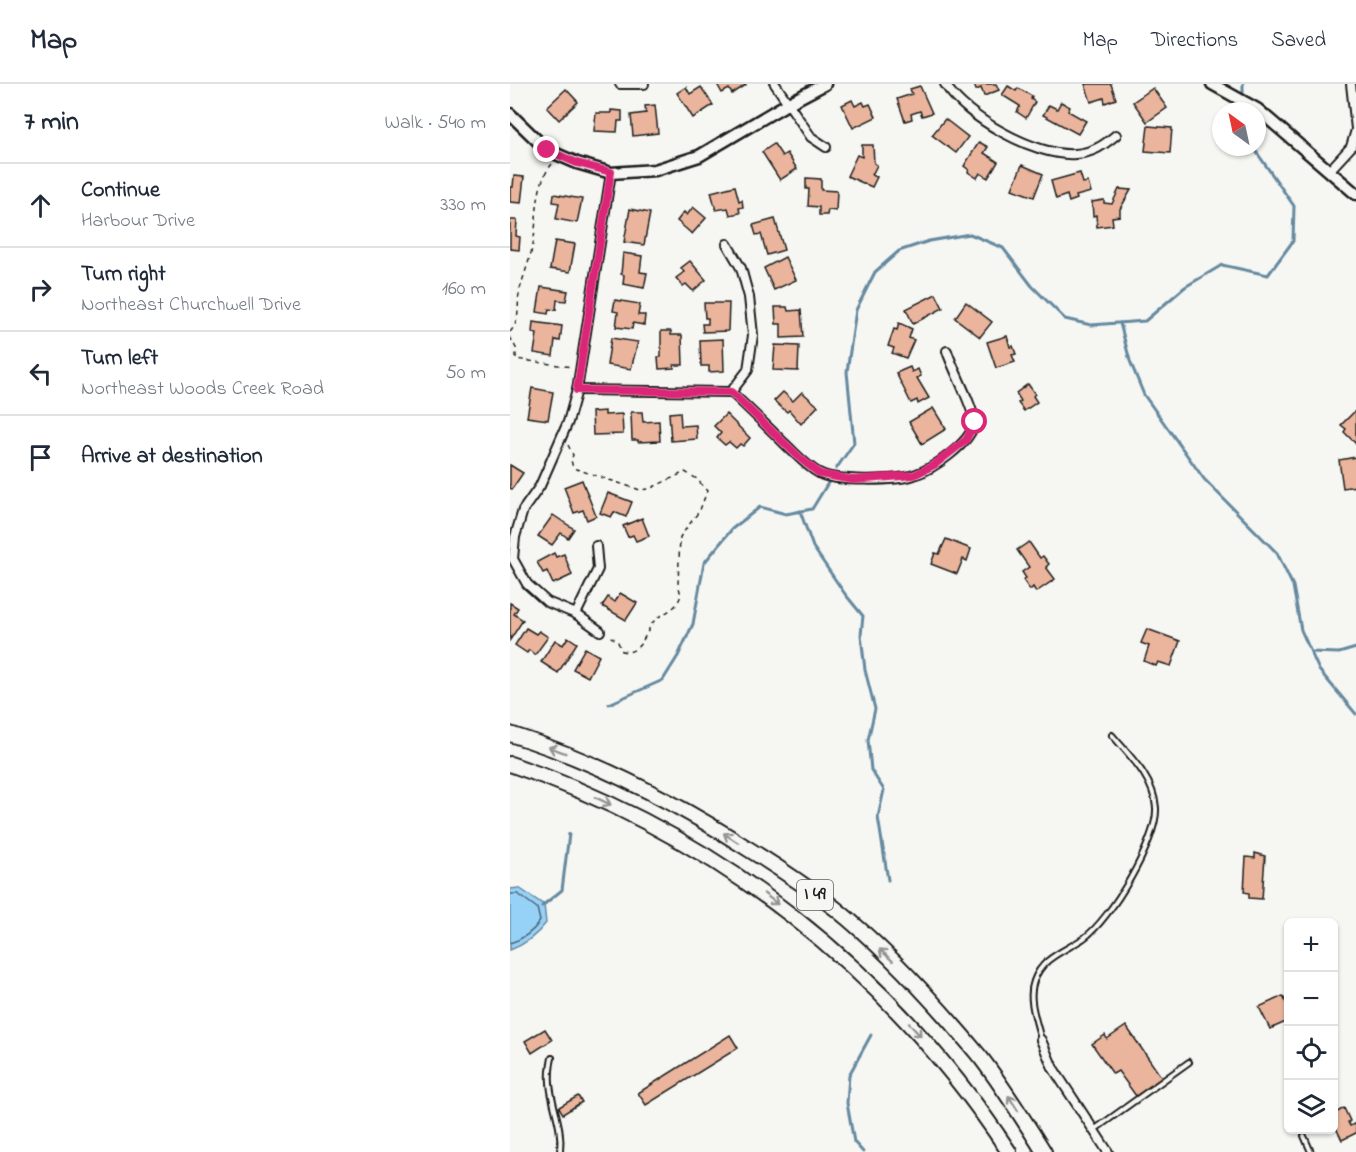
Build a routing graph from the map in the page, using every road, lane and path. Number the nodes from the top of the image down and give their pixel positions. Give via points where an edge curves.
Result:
1 (620, 84) edge
2 (644, 84) edge
3 (775, 84) edge
4 (825, 84) edge
5 (945, 84) edge
6 (1212, 84) edge
7 (1351, 84) edge
8 (787, 104) junction
9 (511, 119) edge
10 (1356, 130) edge
11 (1116, 135) dead end
12 (826, 147) dead end
13 (553, 163) dead end
14 (1329, 171) junction
15 (611, 172) junction
16 (1356, 194) edge
17 (727, 244) dead end
18 (510, 332) edge
19 (510, 337) edge
20 (946, 351) dead end
21 (581, 368) junction
22 (577, 390) junction
23 (731, 392) junction
24 (561, 438) junction
25 (596, 546) dead end
26 (576, 614) junction
27 (600, 631) joint
28 (510, 734) edge
29 (1112, 735) dead end
30 (510, 764) edge
31 (1041, 1040) joint
32 (552, 1058) dead end
33 (1189, 1062) dead end
34 (1094, 1130) junction
35 (1304, 1136) dead end
36 (560, 1152) edge
37 (1009, 1152) edge
38 (1044, 1152) edge
39 (1108, 1152) edge
40 (1311, 1152) edge

1 - 2 street
3 - 8 street
4 - 8 street
5 - 11 street via 975,117 1048,151 1075,154 1099,149
6 - 14 street via 1257,109
7 - 10 street
8 - 12 street via 811,137
8 - 15 street via 699,156 655,170
9 - 15 street via 547,150
10 - 14 street via 1351,147
13 - 18 path via 541,185 517,323
14 - 16 street
15 - 21 street
17 - 23 street via 741,268 753,334 748,370
19 - 21 path via 516,359
20 - 23 street via 975,422 966,440 914,475 853,480 820,474
21 - 22 street
22 - 23 street
22 - 24 street
24 - 26 street via 540,486 523,510 513,559 527,584 547,602
24 - 27 path via 573,455 573,468 640,490 685,472 707,491 700,510 680,537 681,595 676,606 655,621 632,651 622,651 617,640
25 - 26 street via 598,569
26 - 27 street
38 -> 28 highway, I 49 via 980,1058 896,964 836,909 699,817 588,762
29 - 31 lane via 1151,788 1156,809 1153,830 1115,904 1100,924 1046,960 1033,982 1032,1000
30 -> 37 highway, I 49 via 630,814 700,851 763,893 826,942 883,996 957,1079
31 - 34 street via 1053,1068
32 - 36 lane via 549,1081 560,1131
33 - 34 lane
34 - 39 street
35 - 40 lane

